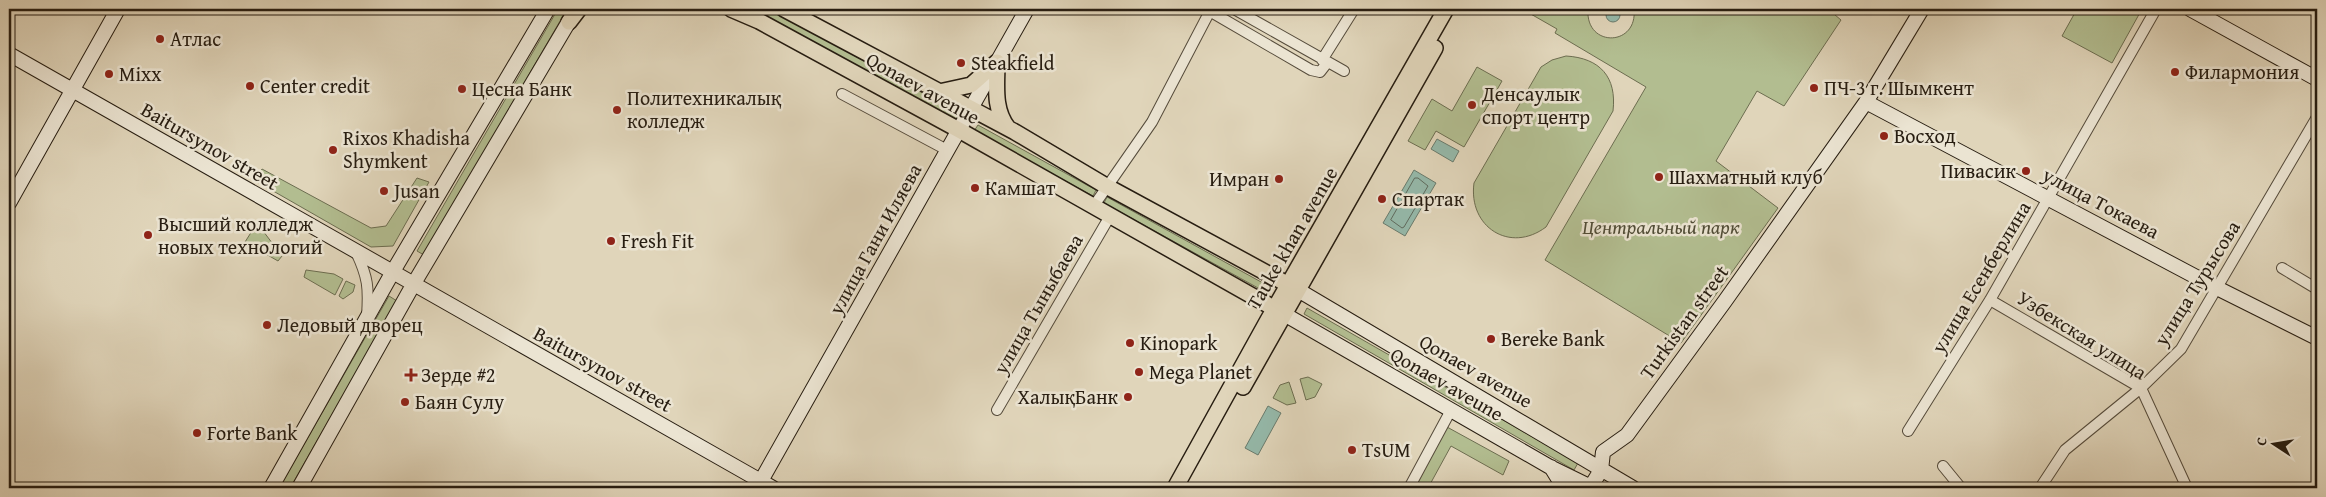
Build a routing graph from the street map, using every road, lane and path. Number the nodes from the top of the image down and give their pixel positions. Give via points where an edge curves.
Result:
1 (118, 9) edge
2 (548, 9) edge
3 (732, 9) edge
4 (784, 9) edge
5 (1027, 9) edge
6 (1209, 9) edge
7 (1235, 9) edge
8 (1354, 9) edge
9 (1446, 9) edge
10 (1457, 9) edge
11 (1922, 9) edge
12 (2156, 9) edge
13 (2190, 9) edge
14 (575, 13) edge
15 (761, 15) edge
16 (9, 54) edge
17 (1324, 61) junction
18 (997, 62) junction
19 (1344, 71) dead end
20 (2317, 79) edge
21 (72, 90) junction
22 (939, 92) junction
23 (842, 94) dead end
24 (1866, 102) junction
25 (971, 109) junction
26 (2317, 117) edge
27 (959, 130) junction
28 (1009, 130) junction
29 (947, 150) junction
30 (1106, 186) junction
31 (2048, 199) junction
32 (9, 202) edge
33 (1093, 207) junction
34 (1110, 216) junction
35 (356, 252) junction
36 (1300, 262) junction
37 (2282, 268) dead end
38 (1265, 271) junction
39 (392, 273) junction
40 (413, 285) junction
41 (1294, 288) junction
42 (2217, 288) junction
43 (2317, 289) edge
44 (1990, 300) junction
45 (1280, 311) junction
46 (366, 319) junction
47 (2317, 338) edge
48 (2141, 388) junction
49 (997, 410) dead end
50 (1451, 410) junction
51 (1908, 431) dead end
52 (1627, 435) junction
53 (1564, 446) junction
54 (1943, 466) dead end
55 (1550, 467) junction
56 (1601, 470) junction
57 (763, 486) edge
58 (271, 488) edge
59 (299, 488) edge
60 (1175, 488) edge
61 (1186, 488) edge
62 (1408, 488) edge
63 (1564, 488) edge
64 (1591, 488) edge
65 (1633, 488) edge
66 (1961, 488) edge
67 (2040, 488) edge
68 (2187, 488) edge

1 - 21 main road
2 - 39 main road
3 - 15 main road, Qonaev avenue
4 - 22 main road, Qonaev avenue
5 - 18 main road, улица Гани Иляева
6 - 17 street via 1311,70 1320,72
6 - 30 street via 1152,122
7 - 17 street
8 - 17 street
9 - 36 main road, Tauke khan avenue
10 - 41 main road, Tauke khan avenue
11 - 24 main road, Turkistan street
12 - 31 street, улица Есенберлина
13 - 20 main road
14 - 40 main road
15 - 27 main road, Qonaev avenue
16 - 21 main road, Baitursynov street
17 - 19 street
18 - 22 main road via 971,84
18 - 25 main road, улица Гани Иляева
18 - 28 main road via 998,110
21 - 32 main road
21 - 35 main road, Baitursynov street
22 - 25 main road, Qonaev avenue
23 - 29 street
24 - 31 main road, улица Токаева
24 - 52 main road, Turkistan street
25 - 27 main road, улица Гани Иляева
25 - 28 main road, Qonaev avenue
26 - 42 street, улица Турысова
27 - 29 main road, улица Гани Иляева
27 - 33 main road, Qonaev avenue
28 - 30 main road, Qonaev avenue
29 - 57 main road, улица Гани Иляева
30 - 33 street
30 - 38 main road, Qonaev avenue
31 - 42 main road, улица Токаева
31 - 44 street, улица Есенберлина
33 - 34 main road, Qonaev avenue
34 - 45 main road
34 - 49 street, улица Тыныбаева
35 - 39 main road, Baitursynov street
35 - 46 street via 369,284
36 - 38 main road via 1286,273
36 - 41 main road, Tauke khan avenue
37 - 43 street
38 - 41 main road
39 - 40 main road, Baitursynov street
39 - 46 main road
40 - 57 main road, Baitursynov street
40 - 59 main road
41 - 45 main road, Tauke khan avenue
41 - 53 main road, Qonaev avenue
42 - 47 main road, улица Токаева
42 - 48 street, улица Турысова via 2181,349
44 - 48 street, Узбекская улица
44 - 51 street, улица Есенберлина
45 - 50 main road, Qonaev aveune
45 - 60 main road, Tauke khan avenue
45 - 61 main road, Tauke khan avenue
46 - 58 main road
48 - 67 street, улица Турысова via 2065,450
48 - 68 street, Узбекская улица
50 - 55 main road, Qonaev aveune
50 - 62 street
52 - 53 main road via 1588,449
52 - 56 main road, Turkistan street via 1603,452
53 - 56 main road, Qonaev avenue
54 - 66 street
55 - 63 main road
55 - 64 main road, Qonaev aveune
56 - 64 main road, Turkistan street
56 - 65 main road, Qonaev avenue

